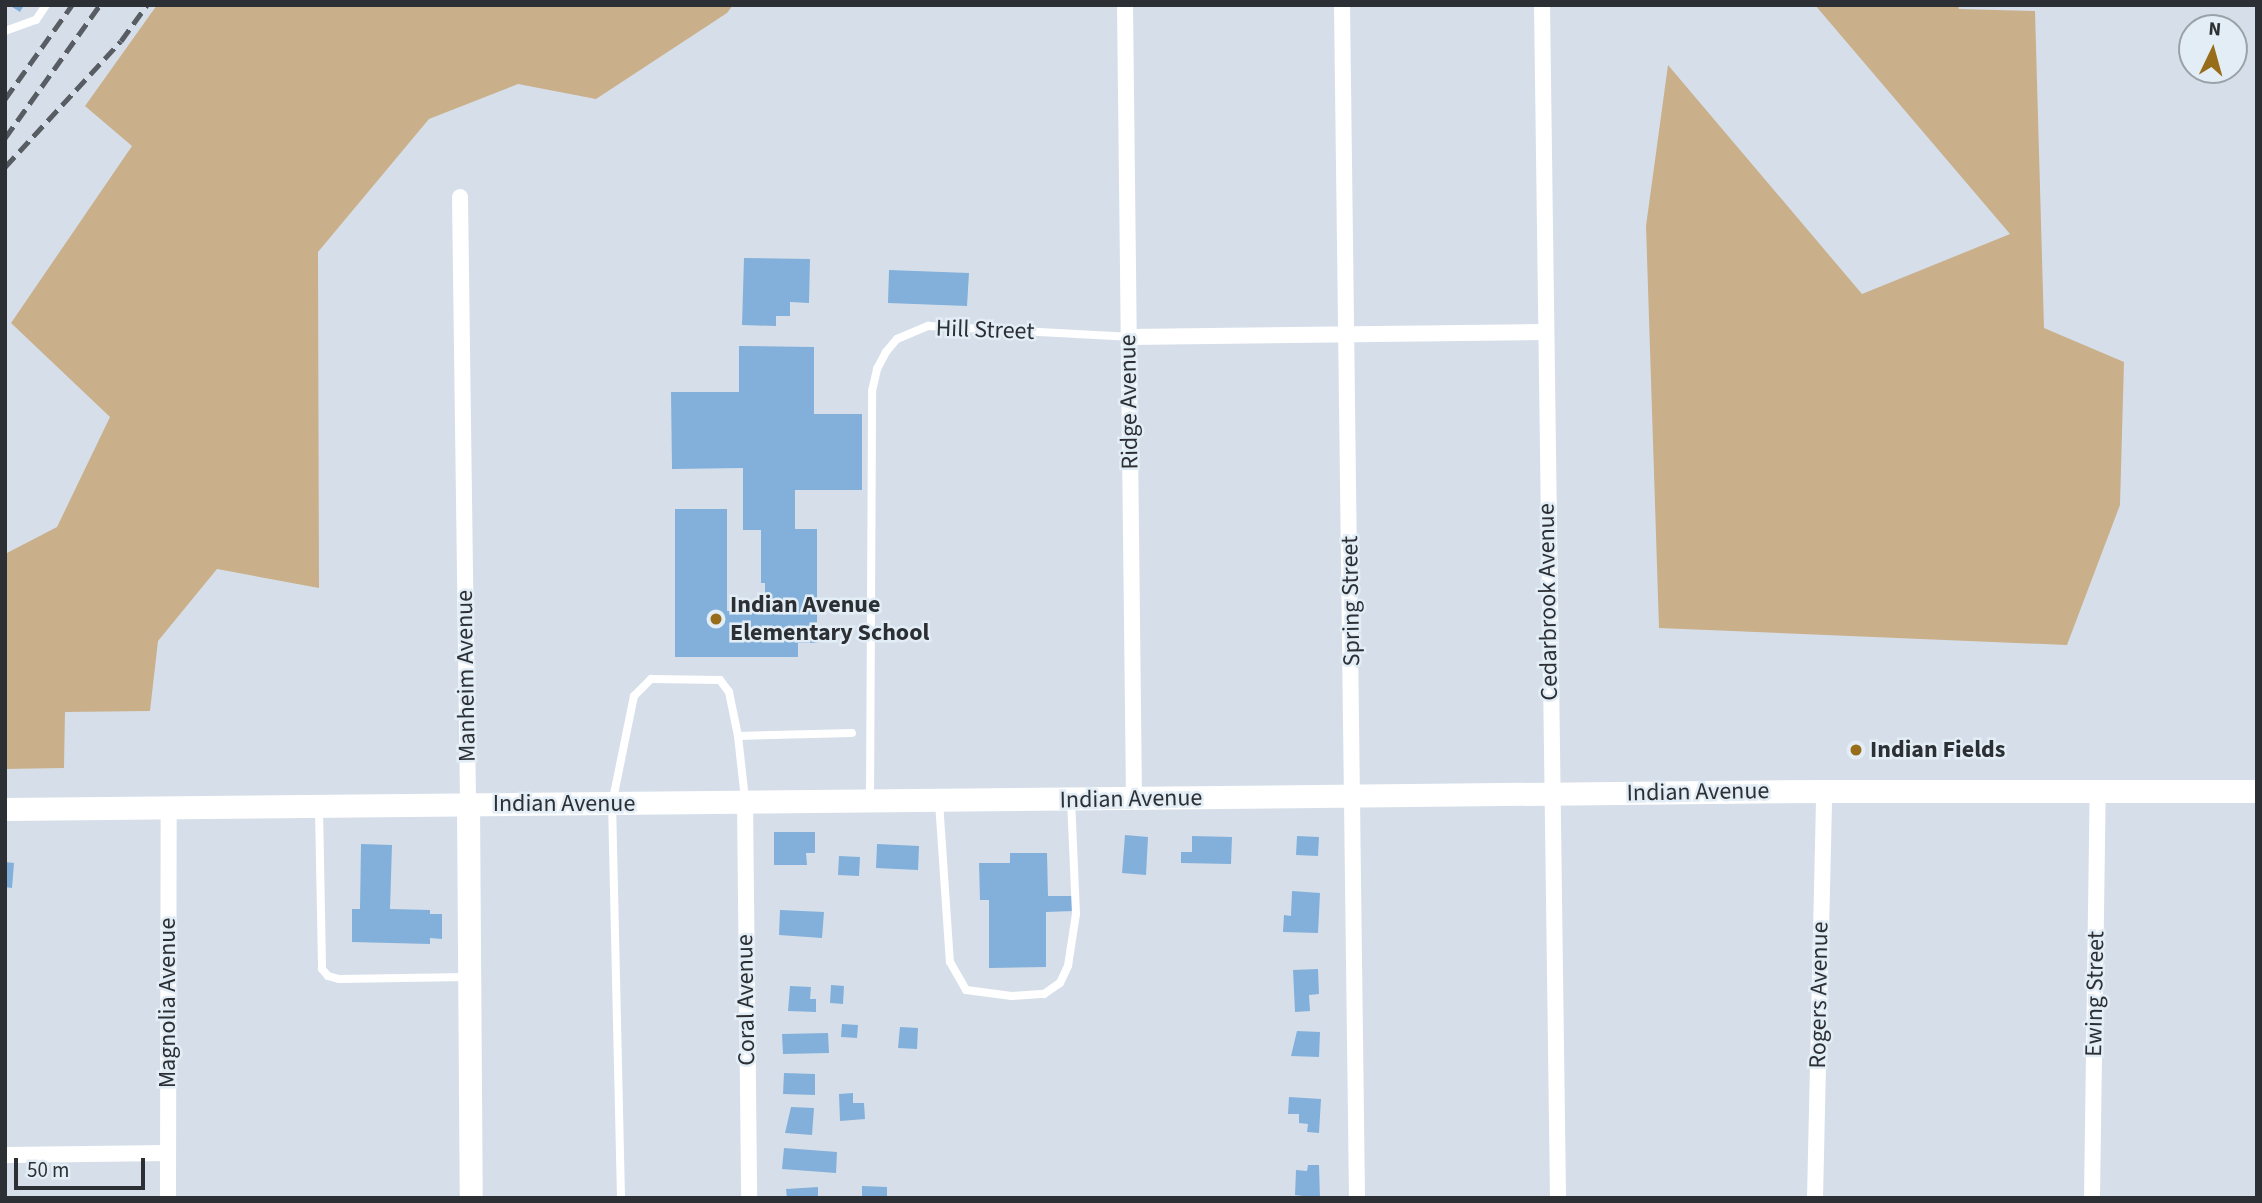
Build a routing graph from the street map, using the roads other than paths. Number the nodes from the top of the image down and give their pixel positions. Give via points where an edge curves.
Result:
1 (46, 5) edge
2 (1125, 5) edge
3 (1342, 5) edge
4 (1542, 5) edge
5 (5, 31) edge
6 (460, 197) dead end
7 (1545, 332) junction
8 (1347, 334) junction
9 (1128, 337) junction
10 (852, 733) dead end
11 (738, 736) junction
12 (2098, 790) junction
13 (1824, 791) junction
14 (2257, 791) edge
15 (1551, 794) junction
16 (1353, 796) junction
17 (1134, 799) junction
18 (1071, 800) junction
19 (745, 802) junction
20 (870, 802) junction
21 (939, 802) junction
22 (468, 804) junction
23 (612, 804) junction
24 (319, 806) junction
25 (169, 808) junction
26 (5, 809) edge
27 (470, 977) junction
28 (168, 1153) junction
29 (5, 1155) edge
30 (168, 1198) edge
31 (471, 1198) edge
32 (621, 1198) edge
33 (749, 1198) edge
34 (1357, 1198) edge
35 (1558, 1198) edge
36 (1815, 1198) edge
37 (2092, 1198) edge

1 - 5 lane via 36,20
2 - 9 street, Ridge Avenue
3 - 8 street, Spring Street
4 - 7 street, Cedarbrook Avenue
6 - 22 street, Manheim Avenue
7 - 8 street, Hill Street
7 - 15 street, Cedarbrook Avenue
8 - 9 street, Hill Street
8 - 16 street, Spring Street
9 - 17 street, Ridge Avenue
9 - 20 lane, Hill Street via 928,326 897,339 886,352 872,391
10 - 11 lane
11 - 19 lane
11 - 23 lane via 729,692 720,680 651,679 634,696
12 - 13 street, Indian Avenue
12 - 14 street, Indian Avenue
12 - 37 street, Ewing Street
13 - 15 street, Indian Avenue
13 - 36 street, Rogers Avenue
15 - 16 street, Indian Avenue
15 - 35 street, Cedarbrook Avenue
16 - 17 street, Indian Avenue
16 - 34 street, Spring Street
17 - 18 street, Indian Avenue
18 - 21 street, Indian Avenue
18 - 21 lane via 1076,914 1069,967 1060,983 1044,994 1012,996 966,990 950,962
19 - 20 street, Indian Avenue
19 - 23 street, Indian Avenue
19 - 33 street, Coral Avenue
20 - 21 street, Indian Avenue
22 - 23 street, Indian Avenue
22 - 24 street, Indian Avenue
22 - 27 street, Manheim Avenue
23 - 32 lane
24 - 25 street, Indian Avenue
24 - 27 lane via 322,969 328,976
25 - 26 street, Indian Avenue
25 - 28 street, Magnolia Avenue
27 - 31 street, Manheim Avenue
28 - 29 street
28 - 30 street, Magnolia Avenue

